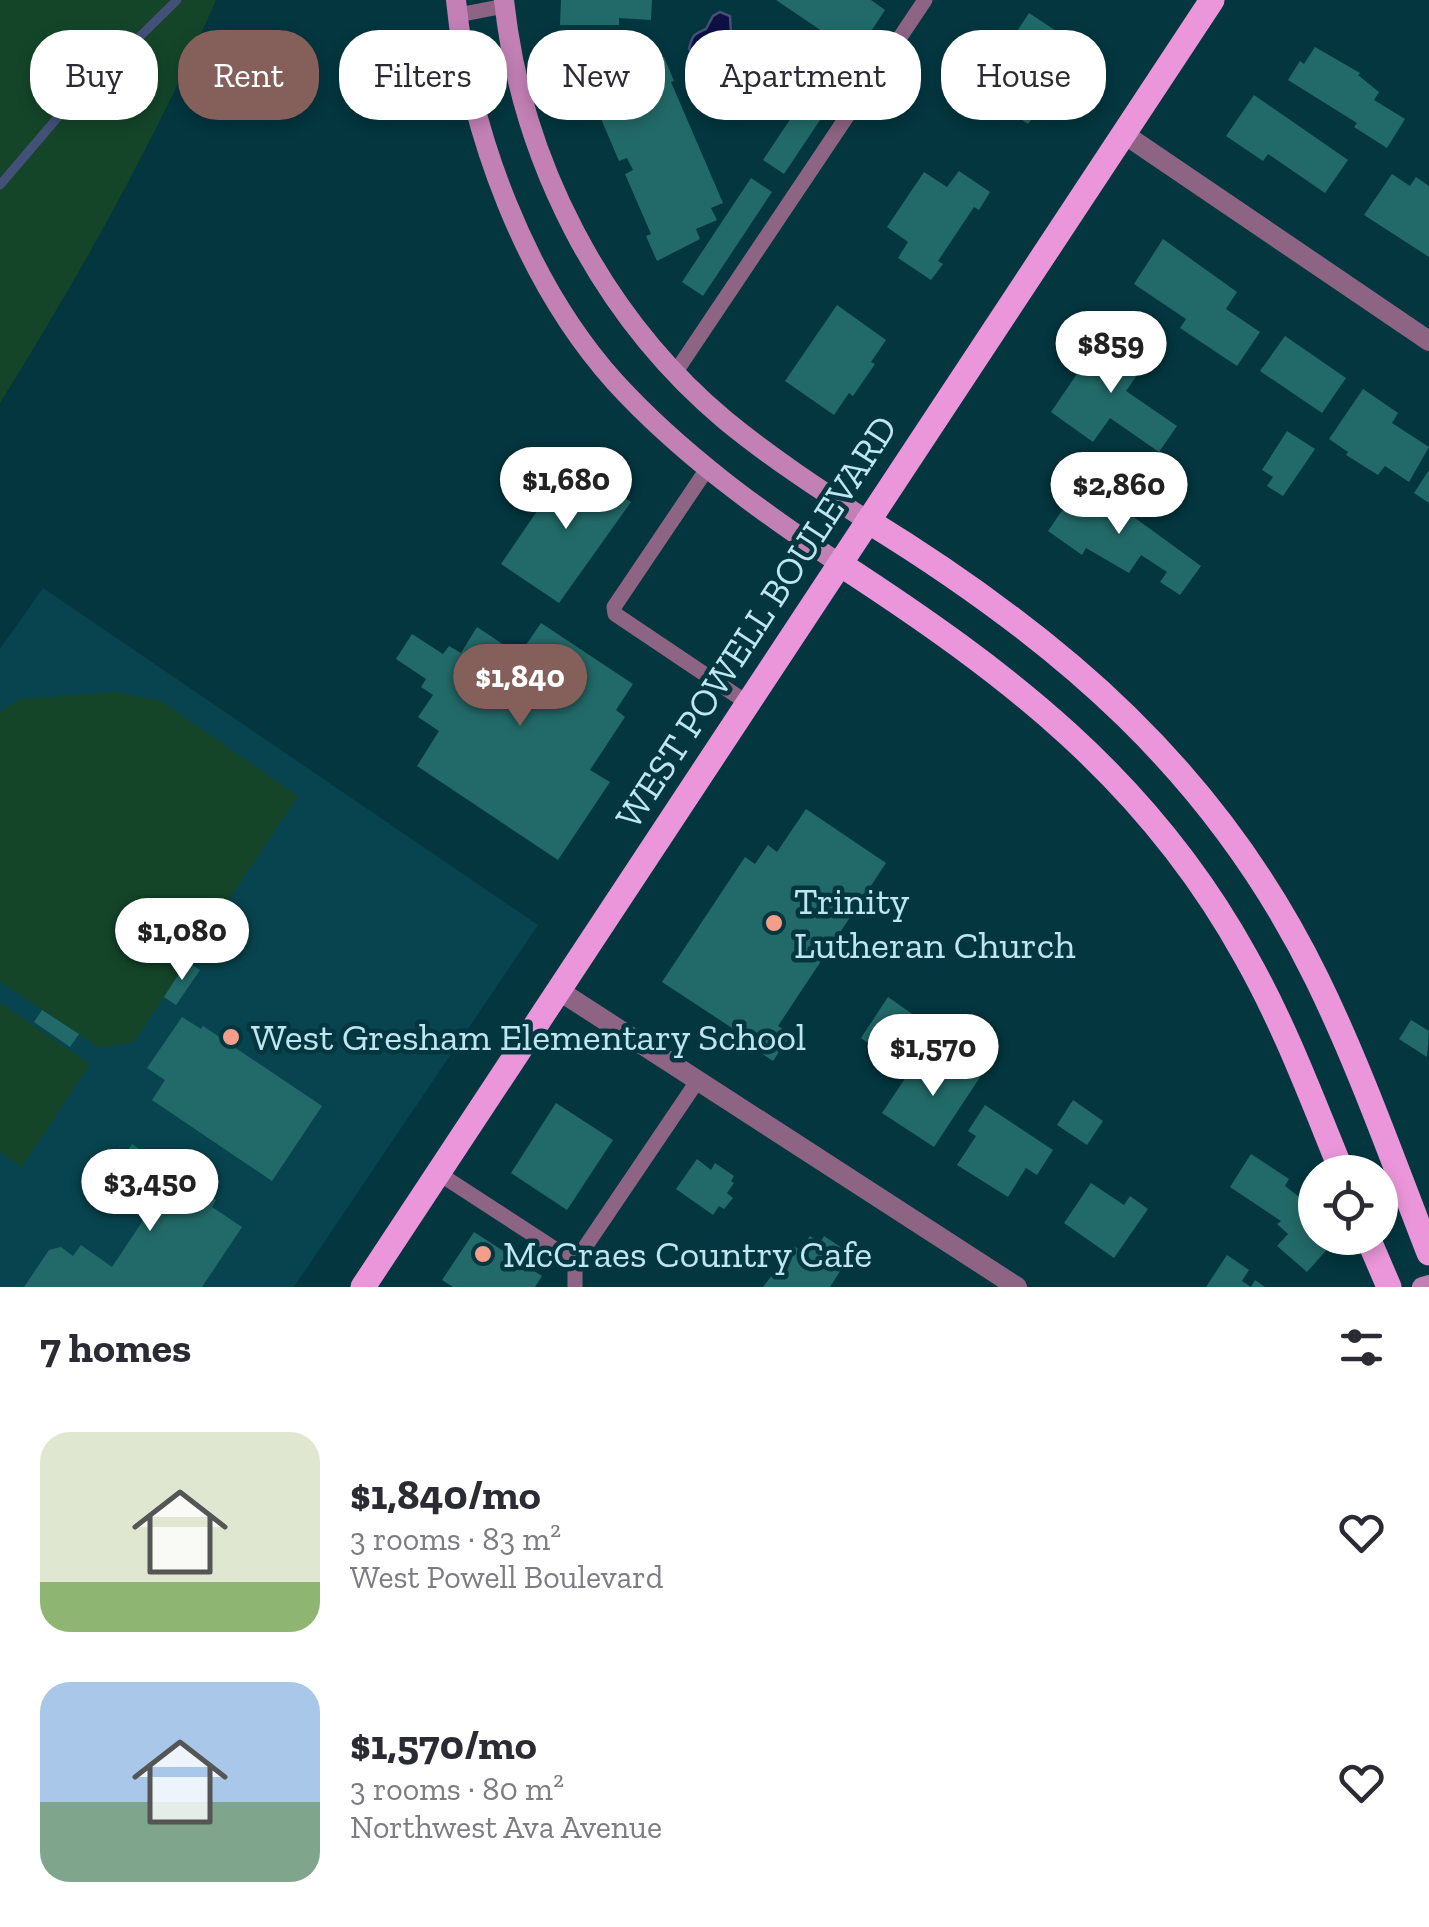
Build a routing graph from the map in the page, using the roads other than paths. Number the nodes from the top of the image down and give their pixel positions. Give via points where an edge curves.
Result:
1 (925, 0) edge
2 (1212, 0) edge
3 (504, 3) edge
4 (457, 8) edge
5 (1124, 134) junction
6 (1429, 341) edge
7 (676, 373) junction
8 (707, 470) junction
9 (868, 521) junction
10 (840, 564) junction
11 (748, 704) junction
12 (558, 990) junction
13 (698, 1080) junction
14 (1335, 1155) edge
15 (438, 1172) junction
16 (1429, 1252) edge
17 (1375, 1255) edge
18 (574, 1262) junction
19 (363, 1287) edge
20 (574, 1287) edge
21 (1017, 1287) edge
22 (1389, 1287) edge

1 - 7 lane
2 - 5 main road, WEST POWELL BOULEVARD
3 - 4 lane
3 - 7 main road via 519,88 561,205 614,296
4 - 8 main road via 492,161 536,265 612,378
5 - 6 street
5 - 9 main road, WEST POWELL BOULEVARD
7 - 9 main road via 768,454
8 - 10 main road
8 - 11 lane via 615,614
9 - 10 main road, WEST POWELL BOULEVARD
9 - 16 main road via 1056,650 1132,719 1230,836 1316,977
10 - 11 main road, WEST POWELL BOULEVARD
10 - 14 main road via 996,670 1132,798 1245,954
11 - 12 main road, WEST POWELL BOULEVARD
12 - 13 street
12 - 15 main road, WEST POWELL BOULEVARD
13 - 18 lane
13 - 21 street
15 - 18 lane
15 - 19 main road, WEST POWELL BOULEVARD
17 - 22 main road
18 - 20 lane

